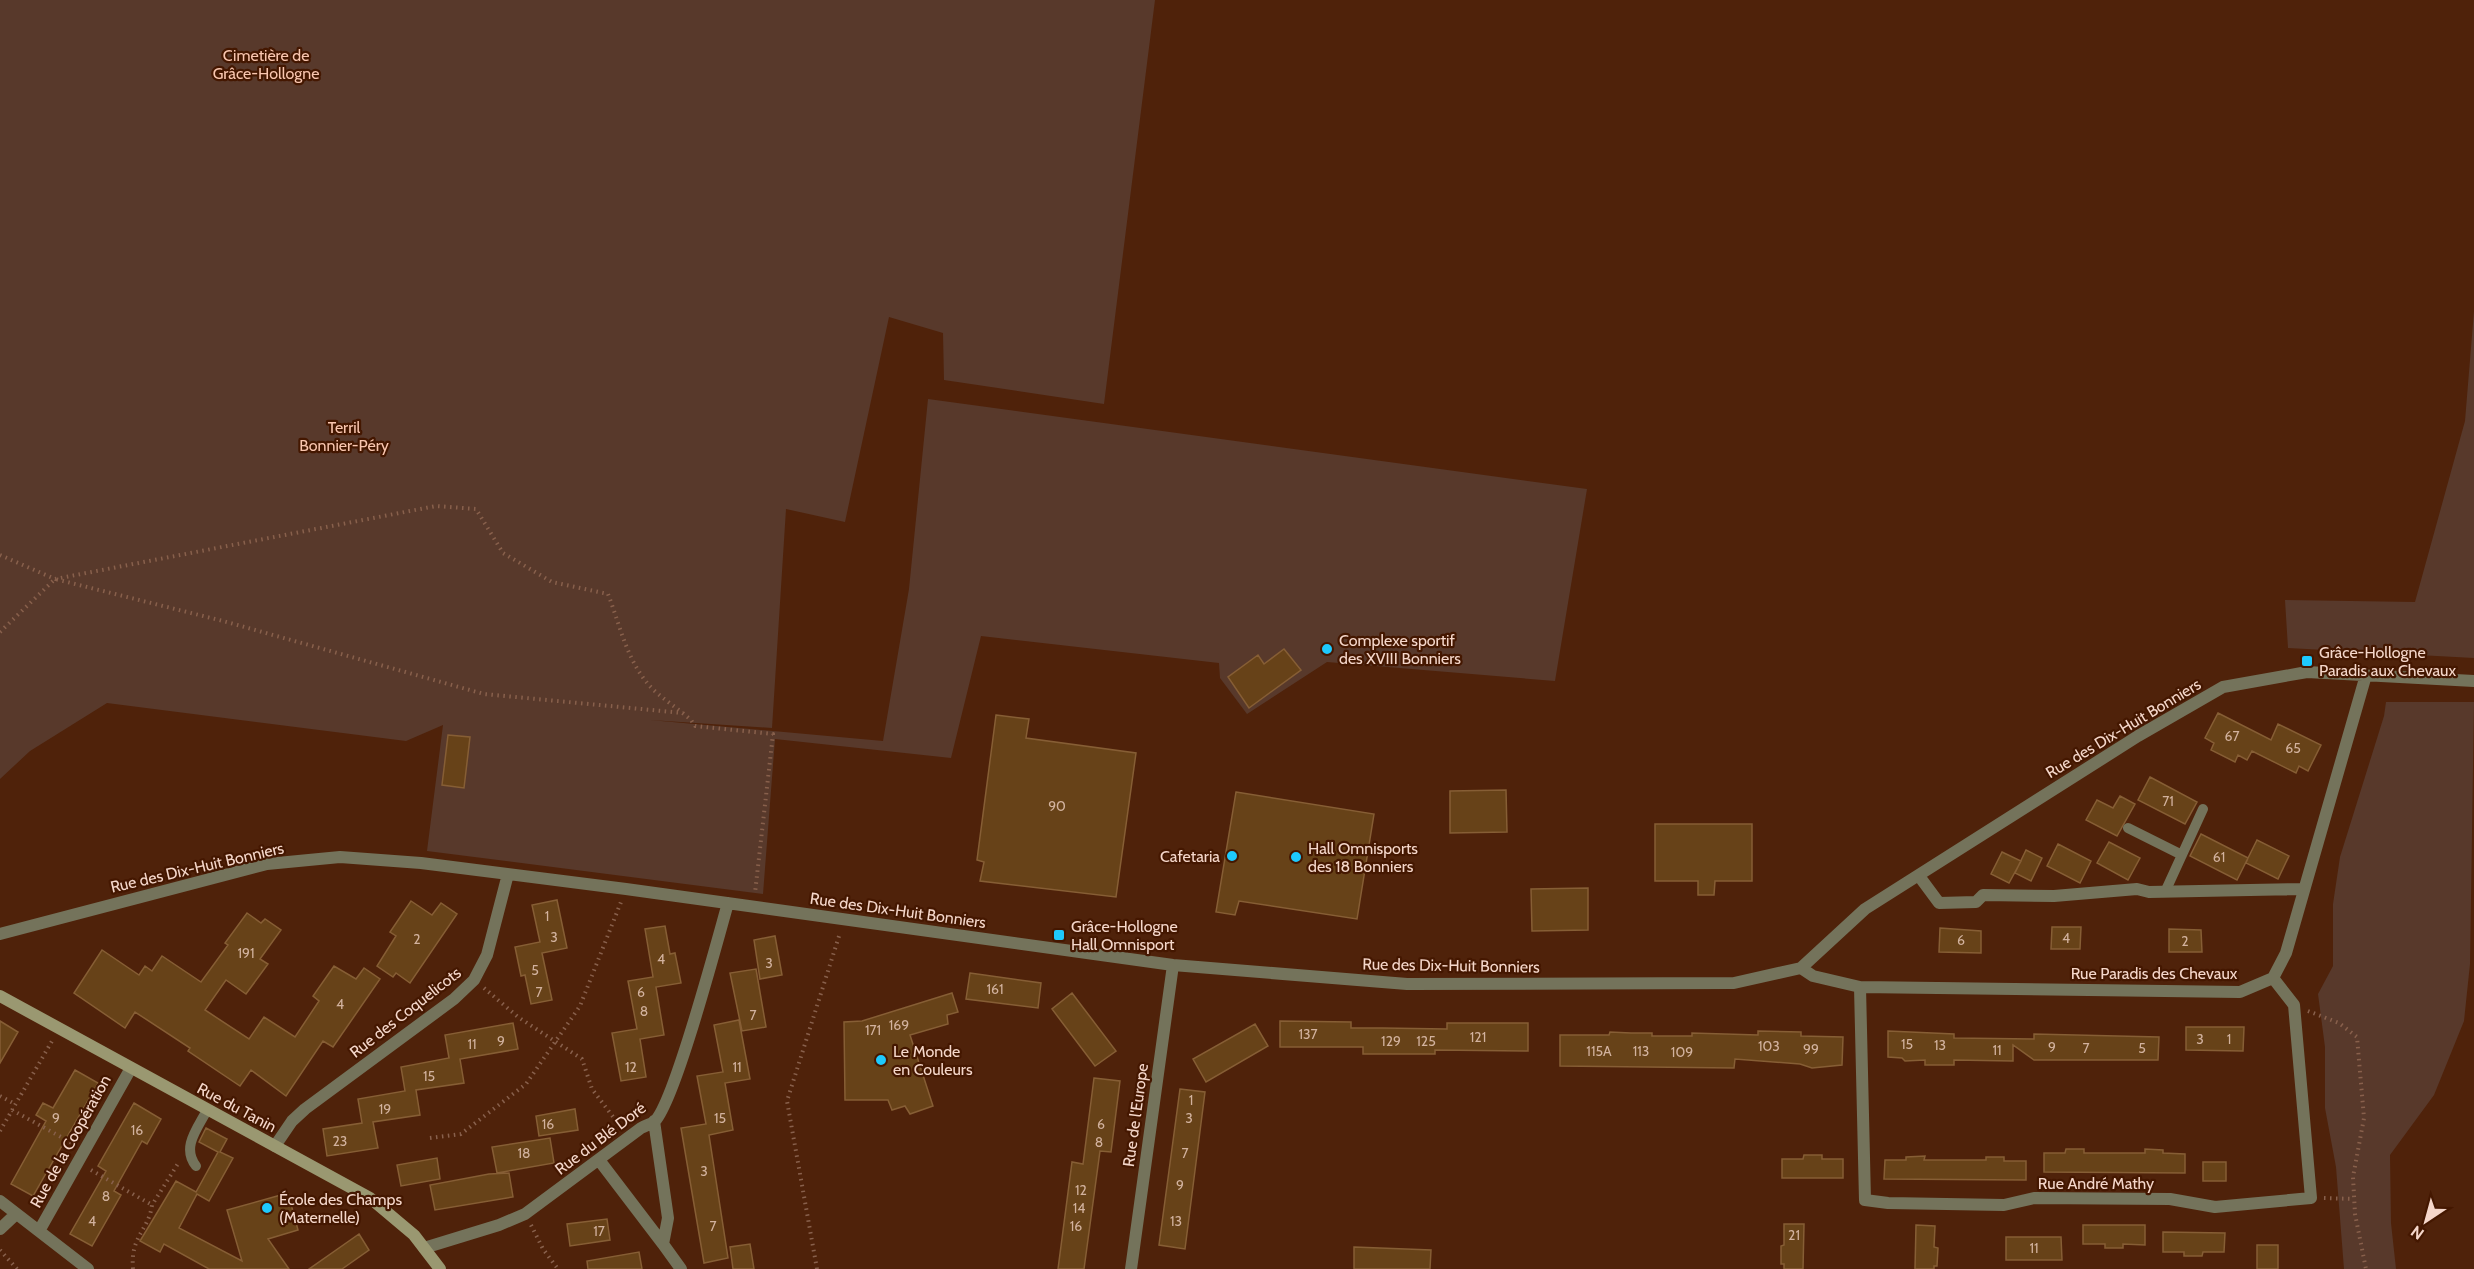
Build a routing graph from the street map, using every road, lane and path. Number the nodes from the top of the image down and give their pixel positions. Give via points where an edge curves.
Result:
1 (0, 555) edge
2 (55, 579) junction
3 (0, 632) edge
4 (2366, 675) junction
5 (2474, 681) edge
6 (684, 714) junction
7 (2203, 809) dead end
8 (2128, 828) dead end
9 (2182, 855) junction
10 (508, 874) junction
11 (1919, 876) junction
12 (626, 889) junction
13 (2304, 889) junction
14 (2165, 892) junction
15 (728, 903) junction
16 (753, 906) junction
17 (844, 918) junction
18 (0, 934) edge
19 (1173, 965) junction
20 (1801, 968) junction
21 (2273, 978) junction
22 (474, 980) junction
23 (1860, 987) junction
24 (0, 996) edge
25 (2294, 1005) junction
26 (59, 1029) junction
27 (556, 1042) junction
28 (131, 1068) junction
29 (0, 1096) edge
30 (15, 1104) junction
31 (12, 1110) junction
32 (207, 1110) junction
33 (654, 1121) junction
34 (0, 1131) edge
35 (629, 1137) junction
36 (430, 1138) dead end
37 (275, 1146) junction
38 (189, 1149) junction
39 (84, 1150) junction
40 (599, 1160) junction
41 (77, 1162) junction
42 (196, 1166) dead end
43 (2311, 1198) junction
44 (2354, 1199) junction
45 (0, 1201) edge
46 (152, 1205) junction
47 (16, 1214) junction
48 (525, 1214) junction
49 (0, 1229) edge
50 (39, 1231) junction
51 (663, 1244) junction
52 (424, 1248) junction
53 (0, 1250) edge
54 (17, 1269) edge
55 (88, 1269) edge
56 (132, 1269) edge
57 (440, 1269) edge
58 (558, 1269) edge
59 (681, 1269) edge
60 (817, 1269) edge
61 (1131, 1269) edge
62 (2366, 1269) edge

1 - 2 path
2 - 3 path
2 - 6 path via 484,694
2 - 6 path via 436,506 476,509 503,553 552,582 608,594 626,649 648,684
4 - 5 street, Rue des Dix-Huit Bonniers
4 - 11 street, Rue des Dix-Huit Bonniers via 2307,672 2223,687 2138,736
4 - 13 street
6 - 16 path via 695,726 773,734
7 - 9 lane
8 - 9 lane
9 - 14 lane
10 - 12 street, Rue des Dix-Huit Bonniers
10 - 18 street, Rue des Dix-Huit Bonniers via 351,858 282,861
10 - 22 street, Rue des Coquelicots via 488,955
11 - 14 street via 1939,903 1976,902 1983,895 2054,896 2137,889
11 - 20 street, Rue des Dix-Huit Bonniers via 1865,909
12 - 15 street, Rue des Dix-Huit Bonniers
12 - 27 path via 580,1006
13 - 14 street
13 - 21 street via 2286,953
15 - 16 street, Rue des Dix-Huit Bonniers
15 - 33 street, Rue du Blé Doré via 683,1051
16 - 17 street, Rue des Dix-Huit Bonniers
17 - 19 street, Rue des Dix-Huit Bonniers
17 - 60 path via 787,1101
19 - 20 street, Rue des Dix-Huit Bonniers via 1416,984 1734,983
19 - 61 street, Rue de l'Europe
20 - 23 street via 1813,976
21 - 23 street, Rue Paradis des Chevaux via 2240,992
21 - 25 street
22 - 27 path
22 - 37 street, Rue des Coquelicots via 454,999 304,1109
23 - 43 street, Rue André Mathy via 1865,1200 2004,1205 2034,1198 2170,1199 2215,1207
24 - 26 street, Rue du Tanin
25 - 43 street
25 - 44 path via 2339,1023 2357,1037 2364,1118 2353,1177
26 - 28 street, Rue du Tanin
26 - 30 path
27 - 35 path via 582,1059 591,1089
27 - 36 path via 526,1084 461,1134
28 - 32 street, Rue du Tanin
28 - 39 street, Rue de la Coopération
29 - 30 path
30 - 31 path
31 - 34 path
31 - 39 path
32 - 37 street, Rue du Tanin
32 - 38 lane
33 - 35 street, Rue du Blé Doré
33 - 51 street via 669,1218
35 - 40 street, Rue du Blé Doré
37 - 52 street, Rue du Tanin via 370,1198
38 - 42 lane
38 - 46 path
39 - 41 street, Rue de la Coopération
40 - 48 street, Rue du Blé Doré
40 - 51 street
41 - 46 path
41 - 50 street, Rue de la Coopération
43 - 44 path
44 - 62 path
45 - 47 street
46 - 56 path via 134,1242
47 - 49 street
47 - 50 street
48 - 52 street, Rue du Blé Doré
48 - 58 path
50 - 55 street
51 - 59 street
52 - 57 street, Rue du Tanin
53 - 54 path

